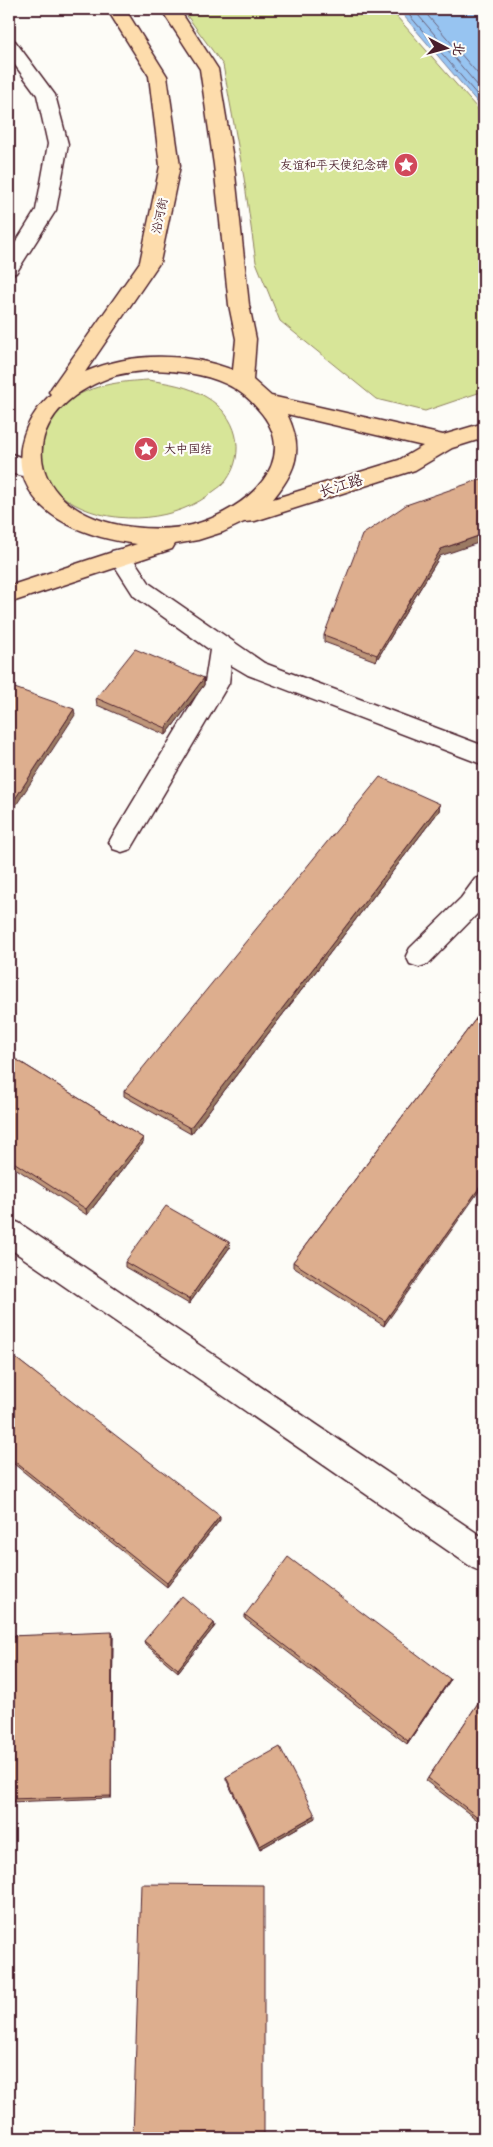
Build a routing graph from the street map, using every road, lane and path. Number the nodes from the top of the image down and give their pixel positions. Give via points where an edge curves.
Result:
1 (116, 9) edge
2 (170, 9) edge
3 (9, 45) edge
4 (9, 268) edge
5 (242, 383) junction
6 (266, 402) junction
7 (51, 405) junction
8 (484, 430) edge
9 (444, 443) junction
10 (9, 455) edge
11 (9, 461) edge
12 (9, 466) edge
13 (33, 470) junction
14 (234, 519) junction
15 (189, 534) junction
16 (120, 557) junction
17 (9, 595) edge
18 (222, 647) junction
19 (484, 756) edge
20 (122, 842) dead end
21 (484, 886) edge
22 (419, 956) dead end
23 (9, 1232) edge
24 (484, 1557) edge

1 - 7 main road, 沿河街 via 158,76 170,166 150,262
2 - 5 main road via 209,70 246,338
3 - 4 street via 46,95 58,144 46,210
5 - 6 main road
5 - 7 main road via 200,367 168,364 128,366 84,380
6 - 9 main road
6 - 14 main road via 282,428 285,456 282,470 264,497
7 - 10 main road
7 - 13 main road via 39,420 33,436 30,453
8 - 9 main road, 长江路
9 - 14 main road, 长江路 via 407,465
11 - 13 street
12 - 13 street
13 - 15 main road via 52,502 89,525 137,537
14 - 15 main road
15 - 16 main road
16 - 17 main road
16 - 18 street via 142,590
18 - 19 street via 256,668
18 - 20 street via 217,683
21 - 22 street via 470,905
23 - 24 street

